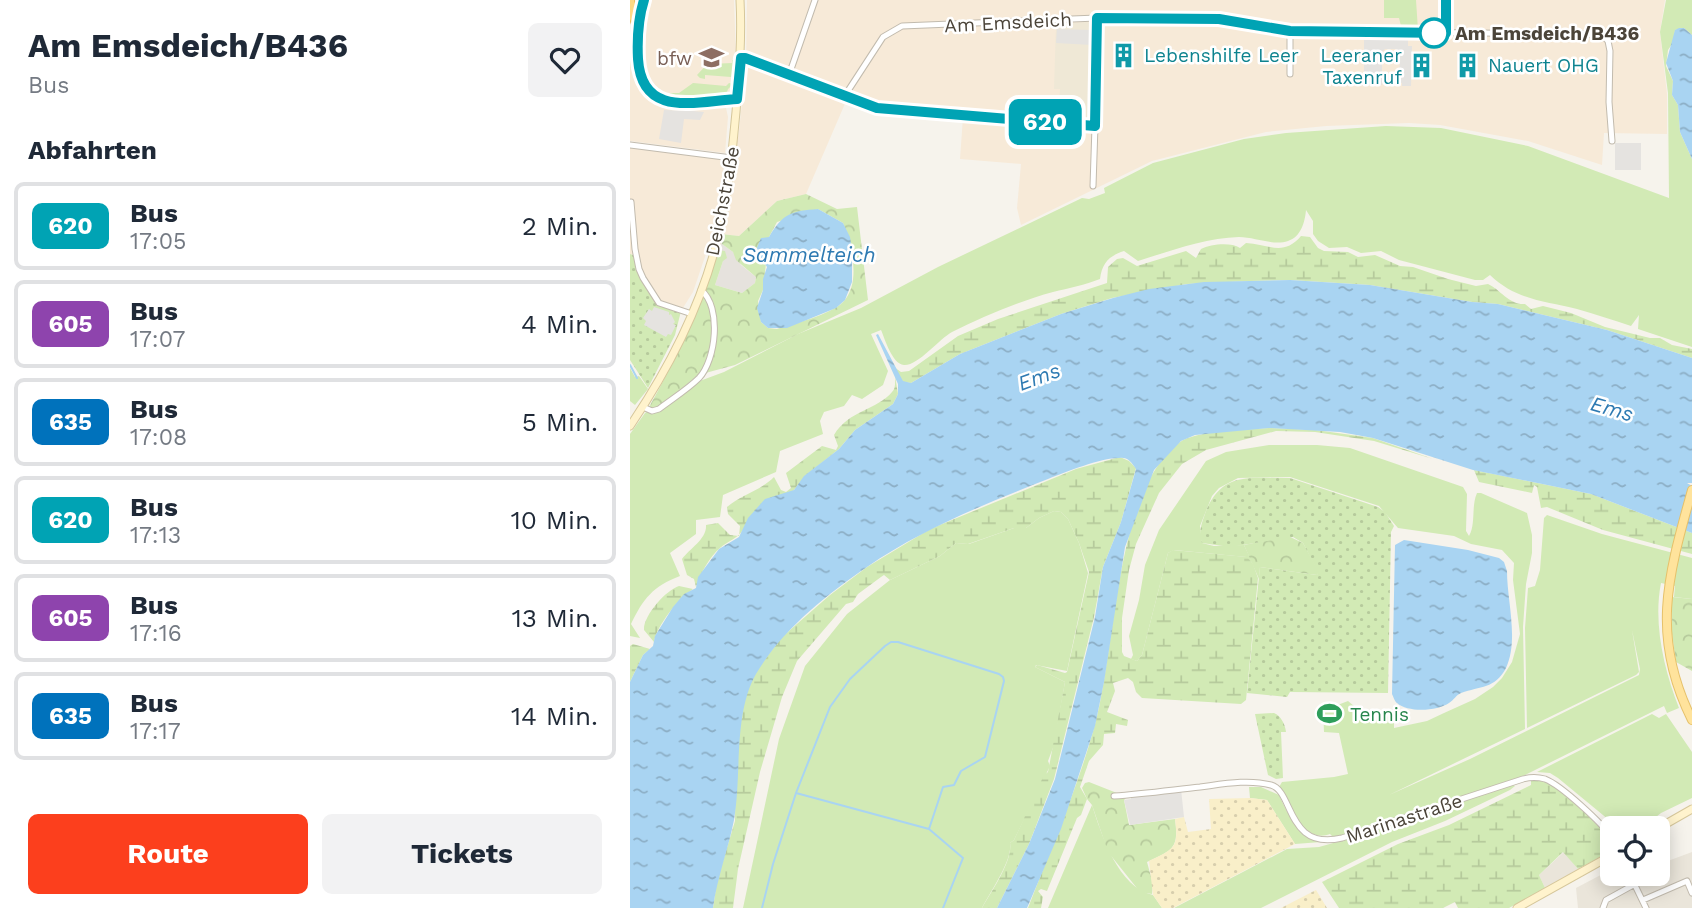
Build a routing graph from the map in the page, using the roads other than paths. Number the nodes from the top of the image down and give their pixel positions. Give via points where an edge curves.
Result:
1 (645, 0) edge
2 (740, 0) edge
3 (815, 0) edge
4 (1446, 0) edge
5 (630, 2) edge
6 (1097, 18) junction
7 (1290, 31) junction
8 (638, 33) junction
9 (1446, 33) junction
10 (741, 58) junction
11 (1290, 74) dead end
12 (789, 75) junction
13 (844, 96) junction
14 (737, 99) junction
15 (1095, 126) junction
16 (1612, 141) dead end
17 (630, 145) edge
18 (732, 158) junction
19 (1093, 186) dead end
20 (631, 202) edge
21 (633, 249) edge
22 (701, 290) junction
23 (692, 314) junction
24 (643, 407) junction
25 (630, 426) edge
26 (1692, 490) edge
27 (1692, 720) edge
28 (1114, 796) dead end
29 (1692, 809) edge
30 (1670, 822) edge
31 (1600, 824) edge
32 (1600, 862) edge
33 (1690, 880) edge
34 (1631, 886) edge
35 (1636, 886) edge
36 (1692, 893) edge
37 (1643, 900) junction
38 (1517, 908) edge
39 (1603, 908) edge
40 (1646, 908) edge

1 - 8 highway
2 - 10 main road, Deichstraße
3 - 12 street
4 - 9 street
5 - 8 highway
6 - 7 street, Am Emsdeich via 1219,19
6 - 13 street, Am Emsdeich via 902,26 883,37
6 - 15 street
7 - 9 street, Am Emsdeich
7 - 11 street
8 - 14 highway via 640,75 658,98 697,103
9 - 16 street, Am Emsdeich via 1603,36 1610,51
10 - 12 street
10 - 14 main road, Deichstraße
12 - 13 street
13 - 15 street via 888,110
14 - 18 main road, Deichstraße
15 - 19 street
17 - 18 street
18 - 22 main road, Deichstraße via 719,235
20 - 21 street
21 - 23 street via 659,303
22 - 23 main road, Deichstraße
22 - 24 street via 710,301 714,328 700,377 659,409
23 - 24 main road, Deichstraße
24 - 25 main road, Deichstraße
26 - 27 main road via 1673,561 1666,632 1679,694
28 - 31 street, Marinastraße via 1242,782 1271,785 1279,790 1301,829 1327,841 1535,777 1557,786
29 - 30 main road
32 - 38 main road
33 - 36 street
33 - 37 street
34 - 39 street via 1606,900
35 - 37 street
37 - 40 street

